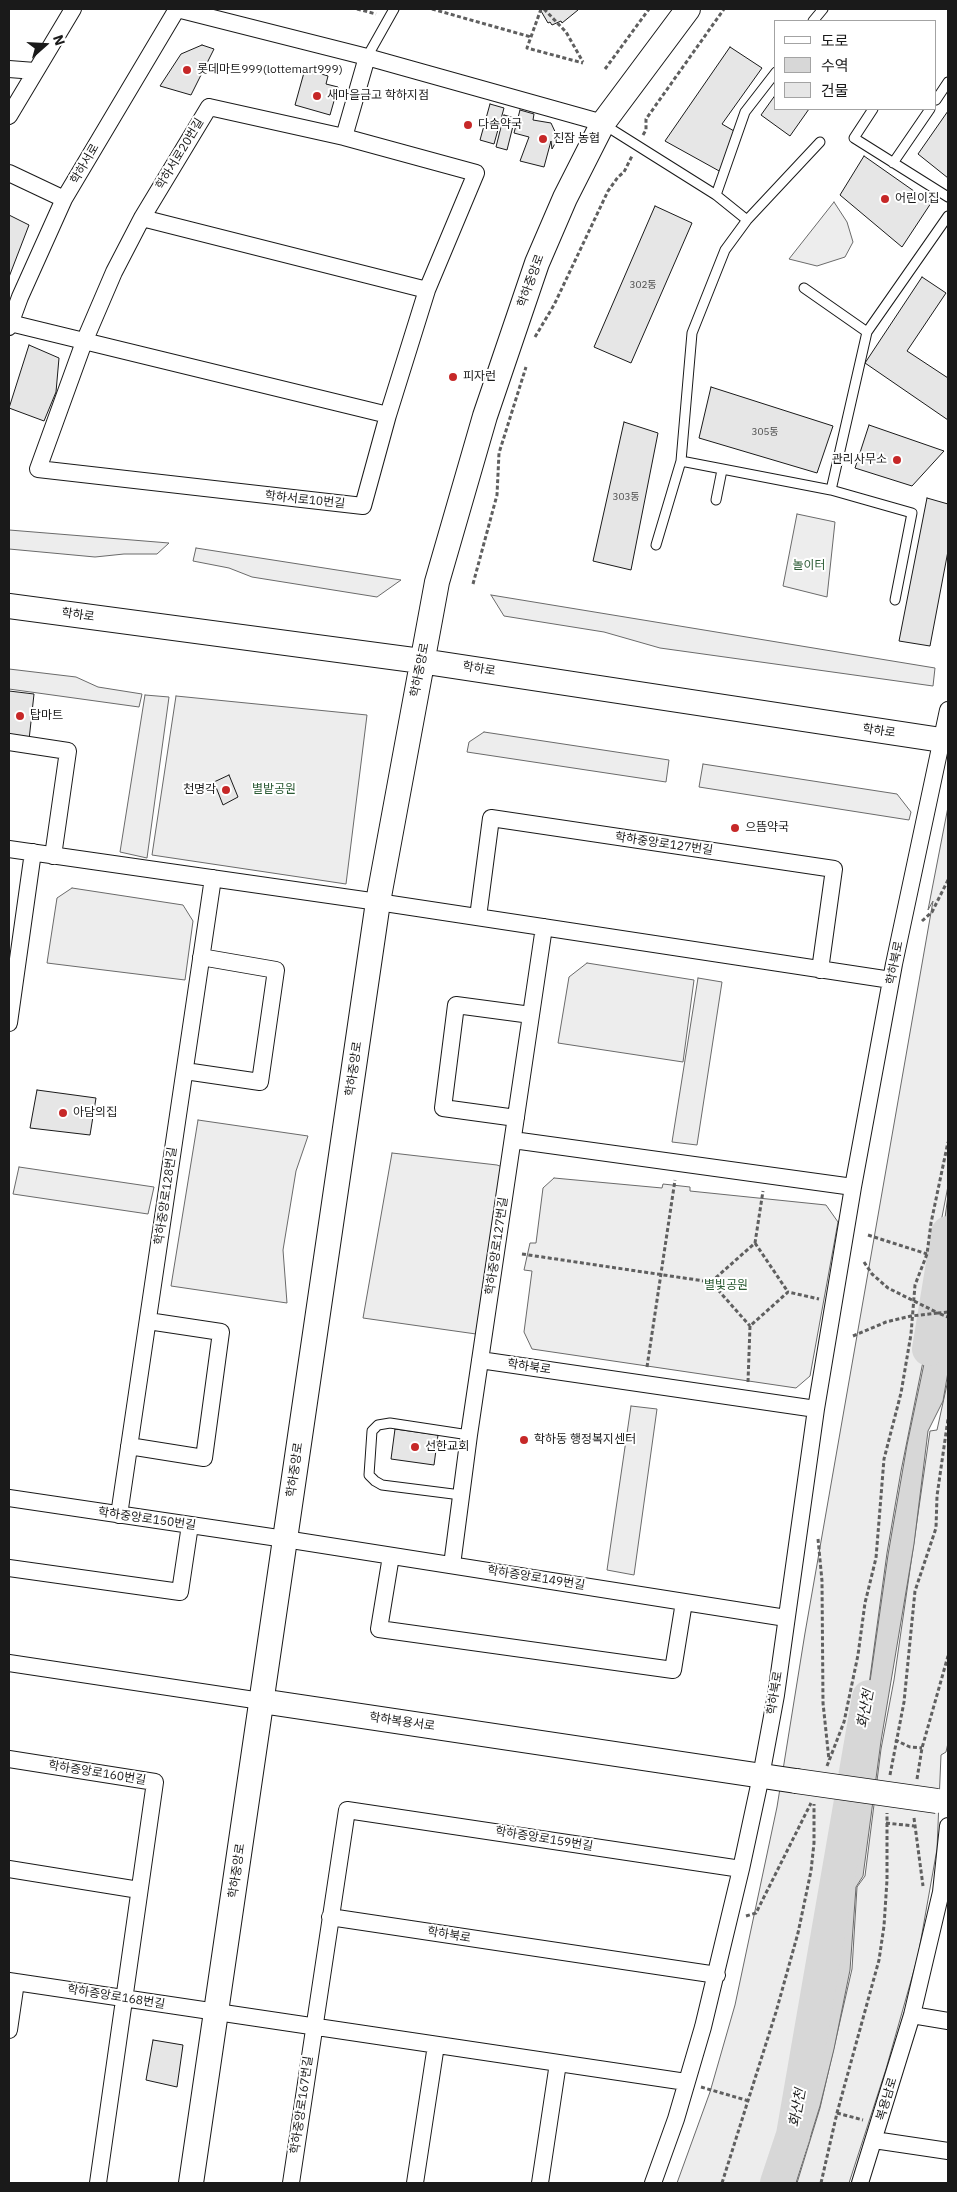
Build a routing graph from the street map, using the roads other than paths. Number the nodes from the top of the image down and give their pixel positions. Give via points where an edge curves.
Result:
1 (73, 9) edge
2 (177, 9) edge
3 (394, 9) edge
4 (688, 9) edge
5 (823, 9) edge
6 (814, 20) edge
7 (367, 57) junction
8 (9, 69) edge
9 (35, 71) junction
10 (774, 75) edge
11 (948, 82) edge
12 (937, 98) edge
13 (872, 110) edge
14 (929, 110) edge
15 (9, 116) edge
16 (603, 123) junction
17 (344, 137) junction
18 (820, 142) dead end
19 (893, 163) junction
20 (9, 173) edge
21 (716, 195) junction
22 (948, 197) edge
23 (64, 199) junction
24 (948, 216) edge
25 (142, 218) junction
26 (747, 220) junction
27 (804, 288) dead end
28 (427, 290) junction
29 (9, 325) edge
30 (867, 332) junction
31 (84, 342) junction
32 (388, 415) junction
33 (681, 461) junction
34 (722, 470) junction
35 (831, 490) junction
36 (716, 500) dead end
37 (656, 545) dead end
38 (895, 600) dead end
39 (9, 606) edge
40 (422, 660) junction
41 (948, 710) edge
42 (945, 741) edge
43 (9, 742) edge
44 (9, 849) edge
45 (34, 852) junction
46 (53, 856) junction
47 (213, 878) junction
48 (378, 902) junction
49 (478, 917) junction
50 (16, 925) edge
51 (544, 927) junction
52 (201, 957) junction
53 (820, 970) junction
54 (891, 980) junction
55 (531, 1015) junction
56 (9, 1023) edge
57 (184, 1071) junction
58 (516, 1118) junction
59 (512, 1140) junction
60 (853, 1187) junction
61 (148, 1321) junction
62 (480, 1360) junction
63 (816, 1409) junction
64 (469, 1435) junction
65 (130, 1446) junction
66 (460, 1495) junction
67 (9, 1498) edge
68 (119, 1515) junction
69 (190, 1525) junction
70 (285, 1539) junction
71 (390, 1556) junction
72 (452, 1565) junction
73 (9, 1568) edge
74 (684, 1602) junction
75 (786, 1618) junction
76 (9, 1664) edge
77 (261, 1701) junction
78 (9, 1758) edge
79 (761, 1776) junction
80 (942, 1802) edge
81 (347, 1810) joint
82 (948, 1826) edge
83 (9, 1869) edge
84 (741, 1869) junction
85 (139, 1890) junction
86 (944, 1892) edge
87 (330, 1917) junction
88 (717, 1975) junction
89 (12, 1982) edge
90 (124, 1999) junction
91 (216, 2012) junction
92 (912, 2015) junction
93 (948, 2021) edge
94 (314, 2027) junction
95 (9, 2030) edge
96 (436, 2045) junction
97 (558, 2063) junction
98 (693, 2085) junction
99 (874, 2140) junction
100 (948, 2151) edge
101 (98, 2183) edge
102 (191, 2183) edge
103 (291, 2183) edge
104 (415, 2183) edge
105 (540, 2183) edge
106 (653, 2183) edge
107 (860, 2183) edge

1 - 9 street
2 - 7 street
2 - 23 street, 학하서로
3 - 7 lane
4 - 16 street, 학하중앙로
5 - 6 lane
7 - 16 street
7 - 17 street
8 - 9 street
9 - 15 street
10 - 21 lane via 746,112
11 - 12 lane
13 - 19 lane via 854,138
14 - 19 lane
16 - 21 lane
16 - 40 street, 학하중앙로 via 537,263 485,416 438,582
17 - 25 street, 학하서로20번길 via 209,107
17 - 28 street, 학하서로20번길 via 476,172
18 - 26 lane
19 - 22 lane
20 - 23 street
21 - 26 lane
23 - 29 street, 학하서로
24 - 30 lane
25 - 28 street
25 - 31 street
26 - 33 lane via 725,250 692,333
27 - 30 lane
28 - 32 street, 학하서로20번길
29 - 31 street
30 - 35 lane
31 - 32 street
31 - 32 street, 학하서로10번길 via 38,469 363,506
33 - 34 lane
33 - 37 lane
34 - 35 lane
34 - 36 lane
35 - 38 lane via 912,514
39 - 40 street, 학하로
40 - 42 street, 학하로
40 - 48 street, 학하중앙로
41 - 42 street, 학하북로
42 - 54 street, 학하북로
43 - 46 street via 68,750
44 - 45 street
45 - 46 street
45 - 50 street
46 - 47 street
47 - 48 street
47 - 52 street, 학하중앙로128번길
48 - 49 street
48 - 70 street, 학하중앙로
49 - 51 street
49 - 53 street, 학하중앙로127번길 via 491,818 834,869
50 - 56 street
51 - 53 street
51 - 55 street, 학하중앙로127번길
52 - 57 street, 학하중앙로128번길
52 - 57 street via 276,970 262,1073 260,1082
53 - 54 street
54 - 60 street, 학하북로
55 - 58 street, 학하중앙로127번길
55 - 58 street via 456,1005 443,1108
57 - 61 street, 학하중앙로128번길
58 - 59 street, 학하중앙로127번길
59 - 60 street
59 - 62 street, 학하중앙로127번길
60 - 63 street, 학하북로
61 - 65 street, 학하중앙로128번길
61 - 65 street via 221,1332 204,1458
62 - 63 street, 학하북로
62 - 64 street, 학하중앙로127번길
63 - 75 street, 학하북로
64 - 66 street, 학하중앙로127번길
64 - 66 lane via 390,1423 378,1425 372,1431 369,1475 375,1481 382,1485
65 - 68 street, 학하중앙로128번길
66 - 72 street, 학하중앙로127번길
67 - 68 street, 학하중앙로150번길
68 - 69 street, 학하중앙로150번길
69 - 70 street, 학하중앙로150번길
69 - 73 street via 180,1592
70 - 71 street, 학하중앙로149번길
70 - 77 street, 학하중앙로
71 - 72 street, 학하중앙로149번길
71 - 74 street via 379,1629 673,1670
72 - 74 street, 학하중앙로149번길
74 - 75 street, 학하중앙로149번길
75 - 79 street, 학하북로
76 - 77 street, 학하복용서로
77 - 79 street, 학하복용서로
77 - 91 street, 학하중앙로
78 - 85 street, 학하중앙로160번길 via 155,1782
79 - 80 street, 학하복용서로, bridge
79 - 84 street, 학하북로
81 - 84 street, 학하중앙로159번길
81 - 87 street, 학하중앙로167번길
82 - 86 street, 복용남로
83 - 85 street
84 - 88 street, 학하북로
85 - 90 street
86 - 92 street, 복용남로
87 - 88 street, 학하북로
87 - 94 street, 학하중앙로167번길
88 - 98 street, 학하북로
89 - 90 street, 학하중앙로168번길
89 - 95 street, 학하중앙로168번길
90 - 91 street, 학하중앙로168번길
90 - 101 street
91 - 94 street
91 - 102 street, 학하중앙로
92 - 93 street
92 - 99 street, 복용남로
94 - 96 street
94 - 103 street, 학하중앙로167번길
96 - 97 street
96 - 104 street
97 - 98 street
97 - 105 street
98 - 106 street, 학하북로 via 676,2119
99 - 100 street
99 - 107 street, 복용남로

